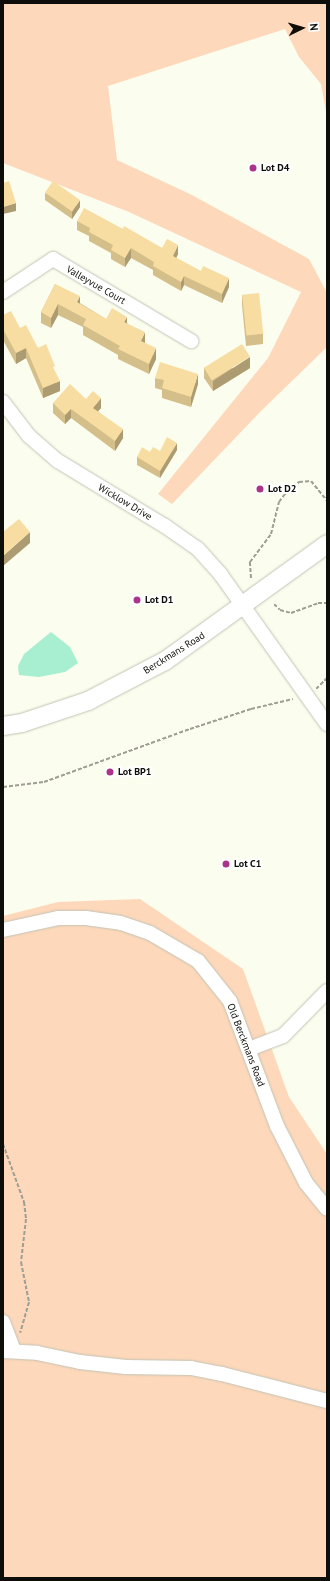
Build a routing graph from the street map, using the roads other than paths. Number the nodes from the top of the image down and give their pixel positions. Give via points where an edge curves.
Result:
1 (3, 292) edge
2 (191, 341) dead end
3 (3, 402) edge
4 (327, 544) edge
5 (243, 606) junction
6 (327, 724) edge
7 (3, 726) edge
8 (3, 930) edge
9 (327, 991) edge
10 (249, 1049) junction
11 (327, 1209) edge
12 (3, 1322) edge
13 (8, 1351) edge
14 (327, 1401) edge

1 - 2 street, Valleyvue Court via 53,259
3 - 5 street, Wicklow Drive via 29,436 58,461 197,548
4 - 5 main road, Berckmans Road
5 - 6 street, Wicklow Drive
5 - 7 main road, Berckmans Road via 165,661 112,690 22,723
8 - 10 street, Old Berckmans Road via 58,918 86,918 122,923 150,933 198,960 219,984 230,1001
9 - 10 street via 283,1036
10 - 11 street, Old Berckmans Road via 289,1153 306,1183
12 - 13 street
13 - 14 street via 126,1367 191,1368

